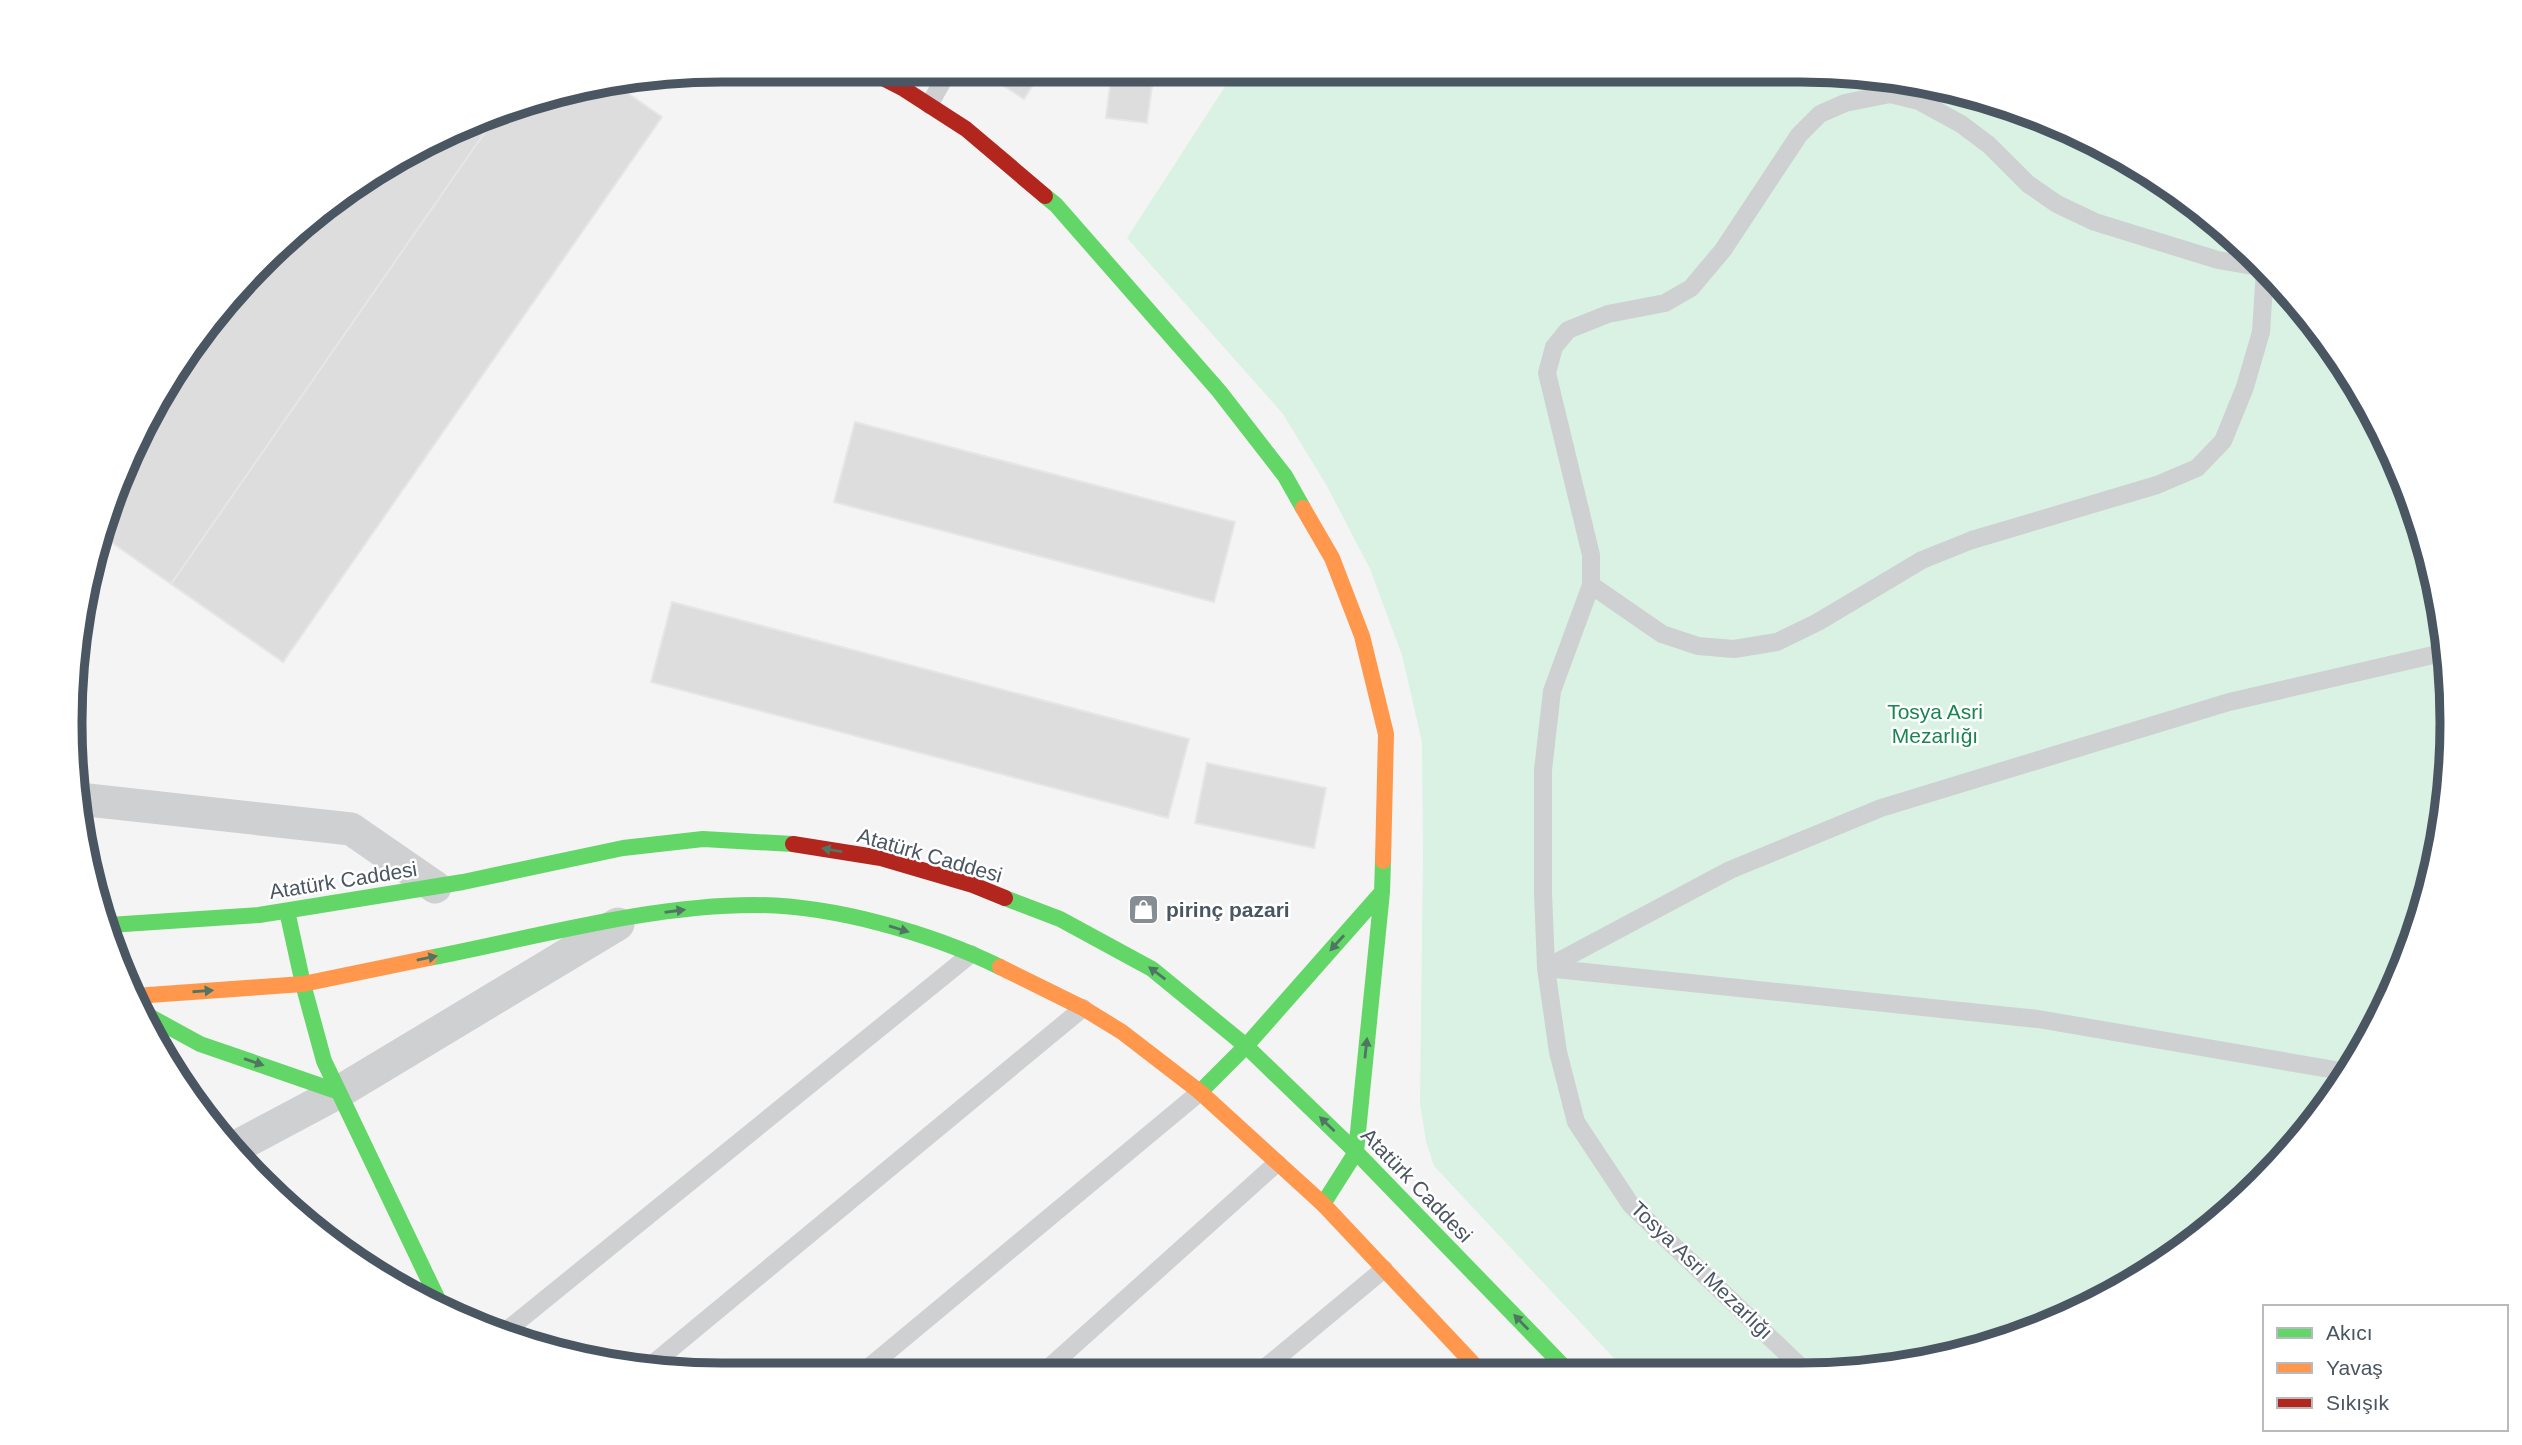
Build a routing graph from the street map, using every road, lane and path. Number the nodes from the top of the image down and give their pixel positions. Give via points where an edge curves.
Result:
1 (890, 82) edge
2 (942, 82) edge
3 (929, 105) junction
4 (2247, 266) edge
5 (2264, 283) edge
6 (1591, 584) junction
7 (2435, 654) edge
8 (87, 800) edge
9 (435, 887) junction
10 (1382, 892) junction
11 (287, 911) junction
12 (628, 918) junction
13 (115, 925) edge
14 (972, 953) junction
15 (1546, 968) junction
16 (303, 984) junction
17 (143, 995) edge
18 (1083, 1008) junction
19 (155, 1020) edge
20 (1246, 1046) junction
21 (2337, 1070) edge
22 (339, 1092) junction
23 (1200, 1092) junction
24 (241, 1144) edge
25 (1356, 1152) junction
26 (1277, 1163) junction
27 (1322, 1204) junction
28 (1384, 1269) junction
29 (436, 1295) edge
30 (511, 1327) edge
31 (659, 1359) edge
32 (874, 1363) edge
33 (1054, 1363) edge
34 (1271, 1363) edge
35 (1465, 1363) edge
36 (1560, 1363) edge
37 (1797, 1363) edge

1 - 3 main road
2 - 3 lane
3 - 10 main road via 966,129 1056,205 1219,391 1285,476 1332,558 1362,636 1386,734
4 - 6 lane, Tosya Asri Mezarlığı via 2095,222 2057,204 1961,124 1919,101 1890,94 1845,103 1820,114 1799,135 1723,250 1691,288 1665,303 1608,314 1568,330 1555,347 1547,373 1591,555
5 - 6 lane, Tosya Asri Mezarlığı via 2261,332 2245,387 2223,441 2197,468 1922,560 1777,642 1734,649 1698,646 1662,634
6 - 15 lane, Tosya Asri Mezarlığı via 1552,691 1543,770
7 - 15 lane via 2229,702 1881,808 1730,870
8 - 9 street via 351,829
9 - 11 main road, Atatürk Caddesi
20 -> 9 main road, Atatürk Caddesi via 1152,969 1060,919 973,885 881,858 778,841 703,839 624,848
10 -> 20 main road
25 -> 10 main road
11 - 13 main road, Atatürk Caddesi
11 - 16 main road
12 -> 14 main road via 705,907 813,909 892,927
16 -> 12 main road
12 - 22 street
14 - 18 main road
14 - 30 lane
15 - 21 lane via 2038,1019
15 - 37 lane, Tosya Asri Mezarlığı via 1558,1052 1576,1122 1631,1205
17 -> 16 main road
16 - 22 main road via 324,1061
18 - 23 main road
18 - 31 lane
19 -> 22 main road via 200,1044
20 - 23 main road
25 -> 20 main road, Atatürk Caddesi
22 - 24 street
22 - 29 main road
23 - 26 main road
23 - 32 lane
25 - 27 main road
36 -> 25 main road, Atatürk Caddesi
26 - 27 main road
26 - 33 lane
27 - 28 main road
28 - 34 lane
28 - 35 main road

